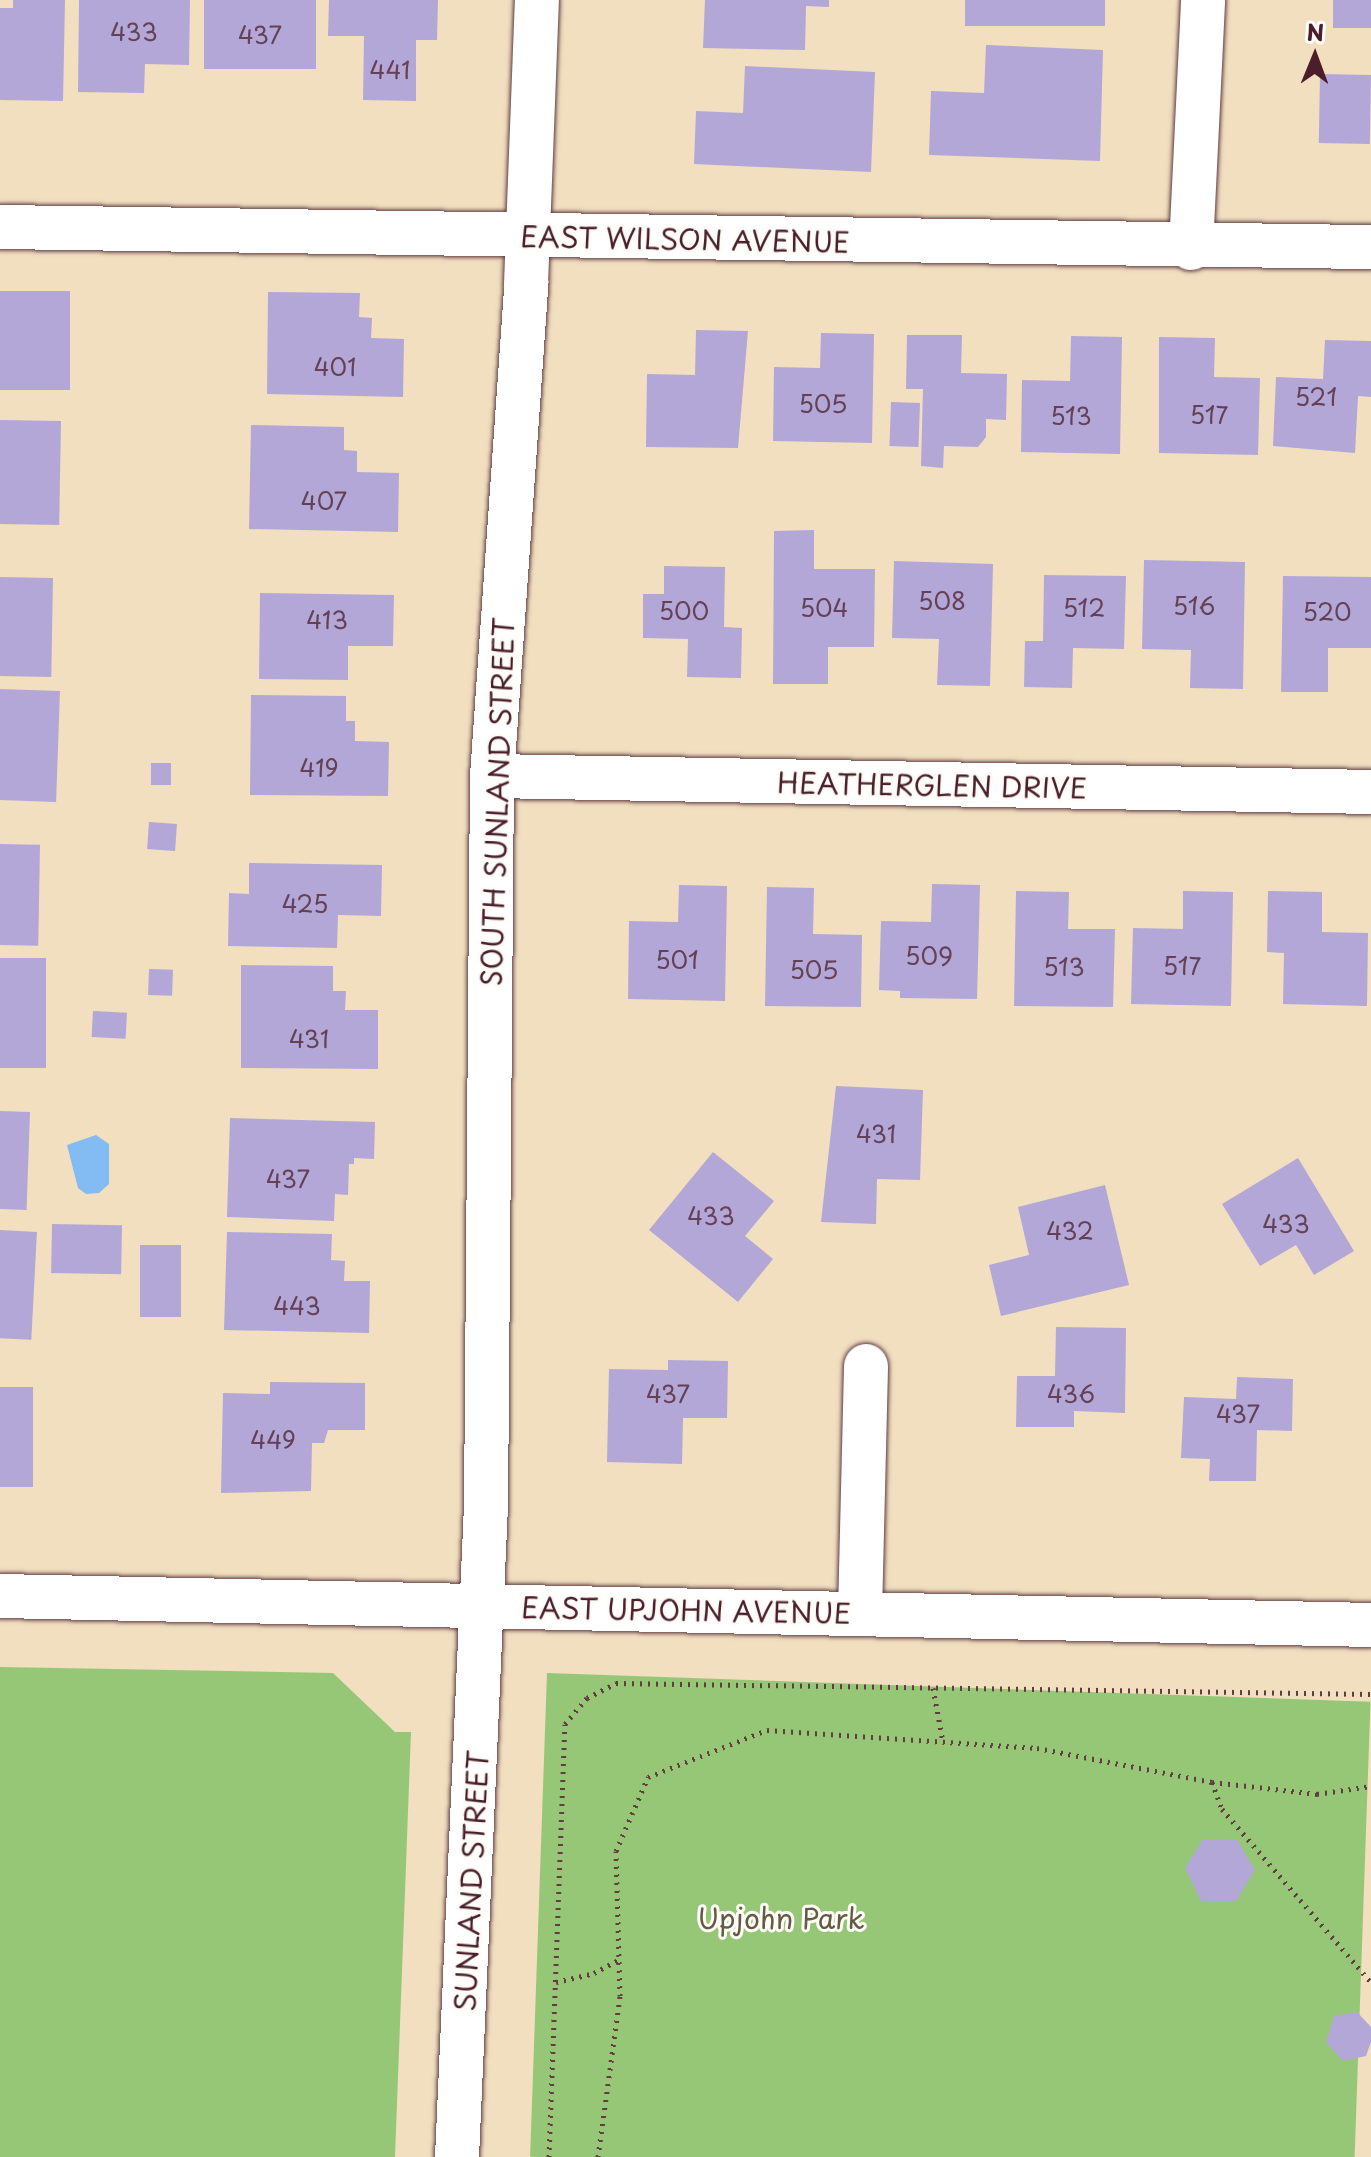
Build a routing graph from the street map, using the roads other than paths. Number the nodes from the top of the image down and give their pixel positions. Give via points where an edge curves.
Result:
1 (537, 0) edge
2 (1203, 0) edge
3 (0, 227) edge
4 (528, 236) junction
5 (1371, 247) edge
6 (1191, 248) junction
7 (492, 776) junction
8 (1371, 792) edge
9 (866, 1366) dead end
10 (0, 1596) edge
11 (483, 1606) junction
12 (860, 1613) junction
13 (1371, 1625) edge
14 (457, 2157) edge

1 - 4 street, SOUTH SUNLAND STREET
2 - 6 street
3 - 4 street, EAST WILSON AVENUE
4 - 6 street, EAST WILSON AVENUE
4 - 7 street, SOUTH SUNLAND STREET
5 - 6 street, EAST WILSON AVENUE
7 - 8 street, HEATHERGLEN DRIVE
7 - 11 street, SOUTH SUNLAND STREET
9 - 12 street
10 - 11 street, EAST UPJOHN AVENUE
11 - 12 street, EAST UPJOHN AVENUE
11 - 14 street, SUNLAND STREET
12 - 13 street, EAST UPJOHN AVENUE

